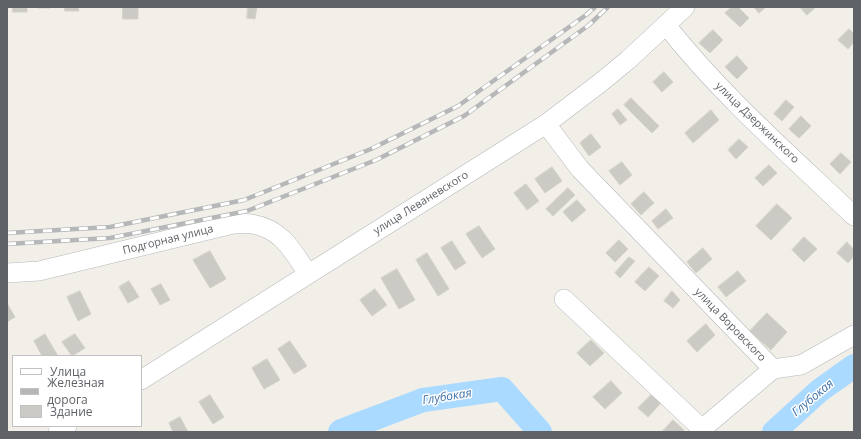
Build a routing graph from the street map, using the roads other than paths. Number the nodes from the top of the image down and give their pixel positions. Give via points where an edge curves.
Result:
1 (685, 7) edge
2 (666, 25) junction
3 (546, 124) junction
4 (854, 216) edge
5 (7, 273) edge
6 (308, 274) junction
7 (564, 299) dead end
8 (854, 335) edge
9 (773, 369) junction
10 (142, 379) edge

1 - 2 street, улица Леваневского
2 - 3 street, улица Леваневского via 600,83
2 - 4 street, улица Дзержинского via 726,94
3 - 6 street, улица Леваневского
3 - 9 street, улица Воровского via 580,170
5 - 6 street, Подгорная улица via 39,270 233,224 251,224 274,232 285,241
6 - 10 street, улица Леваневского
7 - 9 street, улица Воровского via 702,429
8 - 9 street via 801,365

